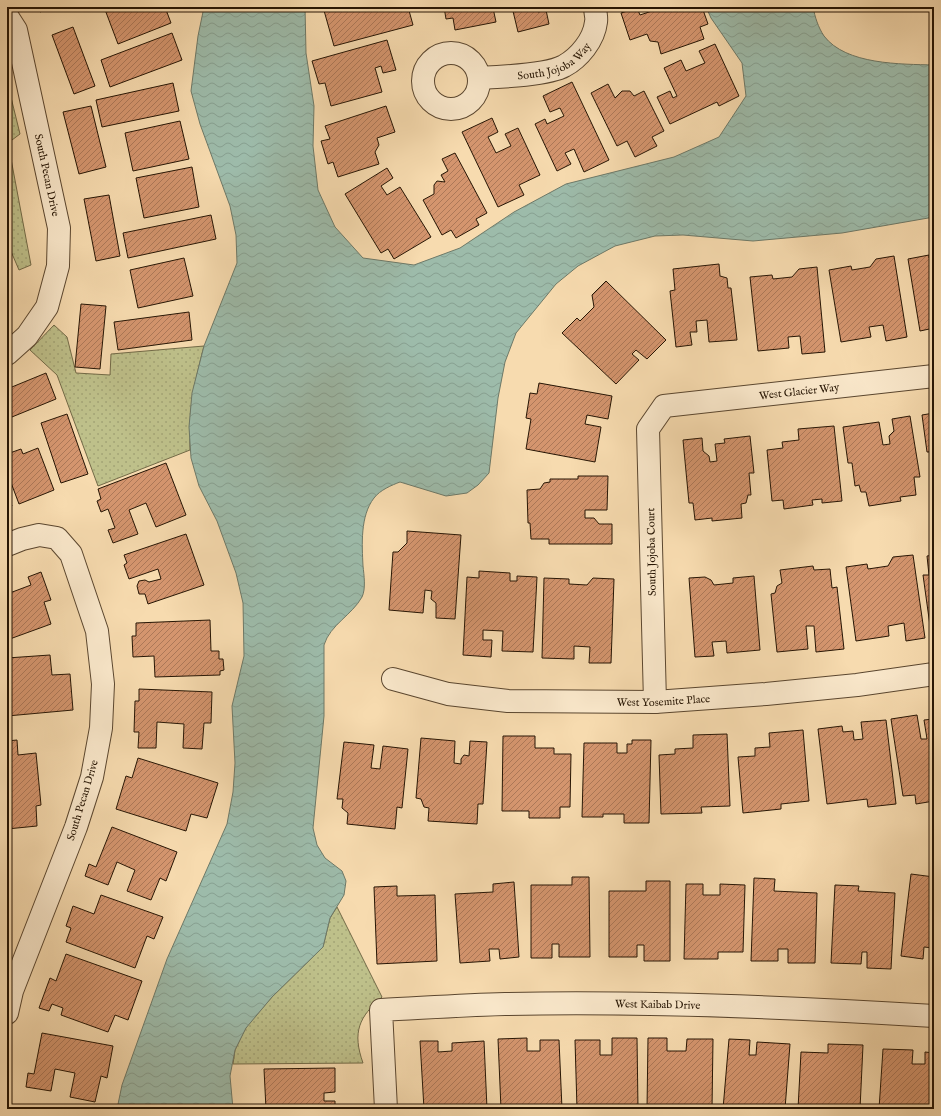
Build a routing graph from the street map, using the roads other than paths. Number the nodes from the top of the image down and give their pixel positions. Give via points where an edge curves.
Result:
1 (595, 7) edge
2 (7, 16) edge
3 (479, 78) dead end
4 (7, 354) edge
5 (934, 376) edge
6 (664, 406) joint
7 (7, 545) edge
8 (934, 674) edge
9 (393, 679) dead end
10 (655, 702) junction
11 (7, 1013) edge
12 (934, 1016) edge
13 (386, 1109) edge

1 - 3 street, South Jojoba Way via 596,22 590,40 579,55 564,67 540,73
2 - 4 street, South Pecan Drive via 16,30 59,228 58,266 47,306 30,331
5 - 6 street, West Glacier Way
6 - 10 street, South Jojoba Court via 648,429
7 - 11 street, South Pecan Drive via 39,536 57,538 71,554 97,631 103,684 101,728 92,777 76,827 12,991
8 - 10 street, West Yosemite Place via 834,687
9 - 10 street, West Yosemite Place via 448,694 508,701
12 - 13 street, West Kaibab Drive via 818,1008 646,1004 504,1004 381,1010

